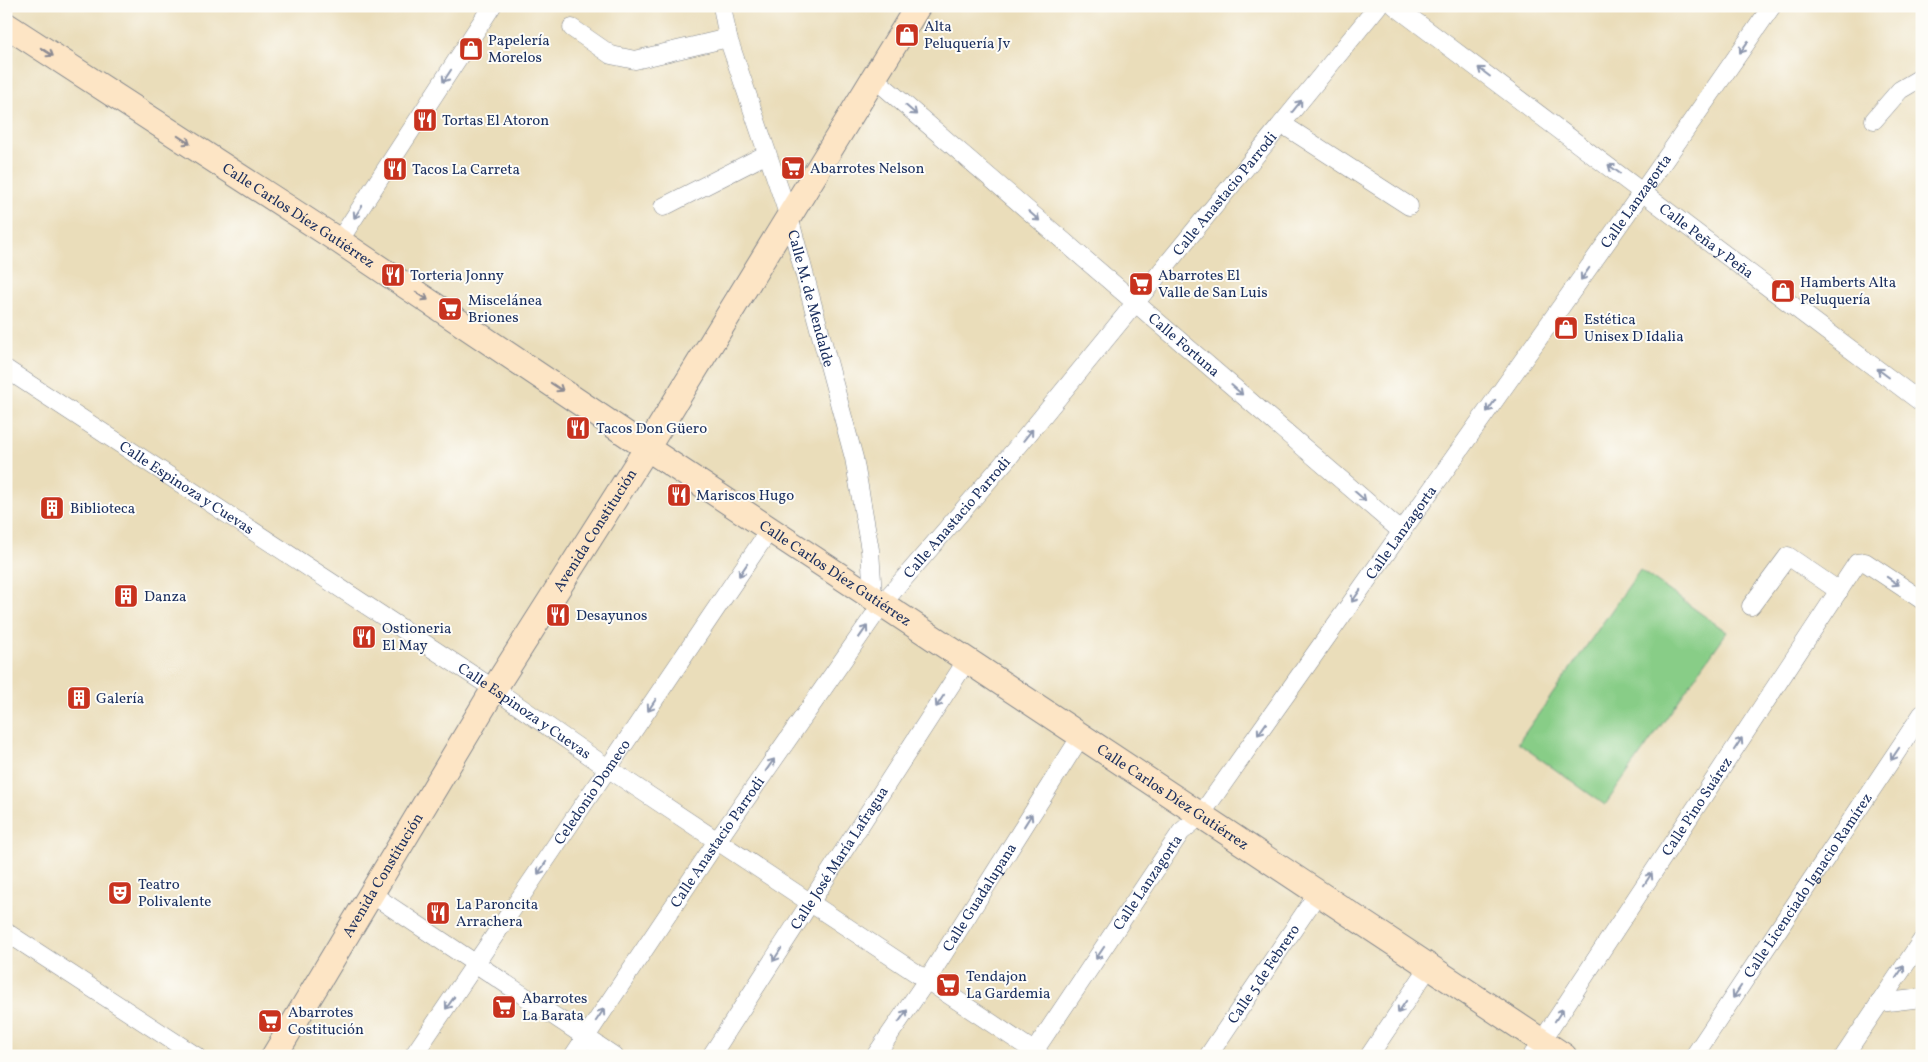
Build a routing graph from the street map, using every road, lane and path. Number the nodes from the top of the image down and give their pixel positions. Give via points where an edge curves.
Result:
1 (492, 6) edge
2 (722, 6) edge
3 (918, 6) edge
4 (1378, 6) edge
5 (1395, 6) edge
6 (1772, 6) edge
7 (6, 25) edge
8 (572, 28) dead end
9 (728, 38) junction
10 (1922, 77) edge
11 (874, 78) junction
12 (1874, 120) dead end
13 (1282, 124) junction
14 (767, 154) junction
15 (1644, 191) junction
16 (1409, 206) dead end
17 (663, 207) dead end
18 (789, 217) junction
19 (339, 241) junction
20 (1136, 303) junction
21 (6, 369) edge
22 (1922, 403) edge
23 (647, 448) junction
24 (770, 529) junction
25 (1402, 532) junction
26 (1839, 591) junction
27 (878, 600) junction
28 (1922, 600) edge
29 (1751, 606) dead end
30 (967, 660) junction
31 (494, 689) junction
32 (1922, 714) edge
33 (1081, 736) junction
34 (609, 769) junction
35 (1200, 816) junction
36 (717, 841) junction
37 (1318, 893) junction
38 (373, 895) junction
39 (811, 903) junction
40 (6, 932) edge
41 (1922, 940) edge
42 (477, 964) junction
43 (1429, 966) junction
44 (927, 980) junction
45 (1922, 998) edge
46 (1879, 1003) junction
47 (586, 1037) junction
48 (1537, 1048) edge
49 (1036, 1054) edge
50 (196, 1056) edge
51 (274, 1056) edge
52 (413, 1056) edge
53 (573, 1056) edge
54 (614, 1056) edge
55 (711, 1056) edge
56 (875, 1056) edge
57 (1208, 1056) edge
58 (1369, 1056) edge
59 (1564, 1056) edge
60 (1694, 1056) edge
61 (1844, 1056) edge

1 -> 19 street
2 - 9 street, Calle M. de Mendalde
3 - 11 street, Avenida Constitución
13 -> 4 street, Calle Anastacio Parrodi
15 -> 5 street, Calle Peña y Peña
6 -> 15 street, Calle Lanzagorta
7 -> 19 street, Calle Carlos Díez Gutiérrez
8 - 9 street via 611,55 635,60
9 - 14 street, Calle M. de Mendalde
10 - 12 street via 1900,90
11 - 18 street, Avenida Constitución
11 -> 20 street, Calle Fortuna
13 - 16 street
13 - 20 street, Calle Anastacio Parrodi
14 - 17 street
14 - 18 street, Calle M. de Mendalde
22 -> 15 street, Calle Peña y Peña
15 -> 25 street, Calle Lanzagorta
18 - 23 street, Avenida Constitución
18 - 27 street, Calle M. de Mendalde via 854,458
19 -> 23 street, Calle Carlos Díez Gutiérrez
20 -> 25 street, Calle Fortuna
27 -> 20 street, Calle Anastacio Parrodi via 1020,444
21 - 31 street, Calle Espinoza y Cuevas
23 - 24 street, Calle Carlos Díez Gutiérrez
23 - 31 street, Avenida Constitución
24 - 27 street, Calle Carlos Díez Gutiérrez
24 -> 34 street, Celedonio Domeco
25 -> 35 street, Calle Lanzagorta
26 -> 28 street, Calle Pino Suárez via 1857,563 1865,562
26 - 29 street via 1788,556
48 -> 26 street, Calle Pino Suárez
27 - 30 street, Calle Carlos Díez Gutiérrez
36 -> 27 street, Calle Anastacio Parrodi
30 - 33 street, Calle Carlos Díez Gutiérrez
30 -> 39 street, Calle José María Lafragua
31 - 34 street, Calle Espinoza y Cuevas
31 - 38 street, Avenida Constitución
32 -> 60 street, Calle Licenciado Ignacio Ramírez
33 - 35 street, Calle Carlos Díez Gutiérrez
44 -> 33 street, Calle Guadalupana
34 - 36 street, Calle Espinoza y Cuevas
34 -> 42 street, Celedonio Domeco
35 - 37 street, Calle Carlos Díez Gutiérrez
35 -> 49 street, Calle Lanzagorta via 1181,832
36 - 39 street, Calle Espinoza y Cuevas
47 -> 36 street, Calle Anastacio Parrodi
37 - 43 street, Calle Carlos Díez Gutiérrez
37 - 57 street, Calle 5 de Febrero
38 - 42 street
38 - 51 street, Avenida Constitución
39 - 44 street, Calle Espinoza y Cuevas
39 -> 55 street, Calle José María Lafragua
40 - 50 street
46 -> 41 street
42 - 47 street
42 -> 52 street, Celedonio Domeco
43 - 48 street, Calle Carlos Díez Gutiérrez
43 -> 58 street
44 - 49 street, Calle Espinoza y Cuevas
56 -> 44 street, Calle Guadalupana
45 - 46 street
46 - 61 street
47 - 53 street, Calle Anastacio Parrodi
47 - 54 street
48 - 59 street, Calle Carlos Díez Gutiérrez

